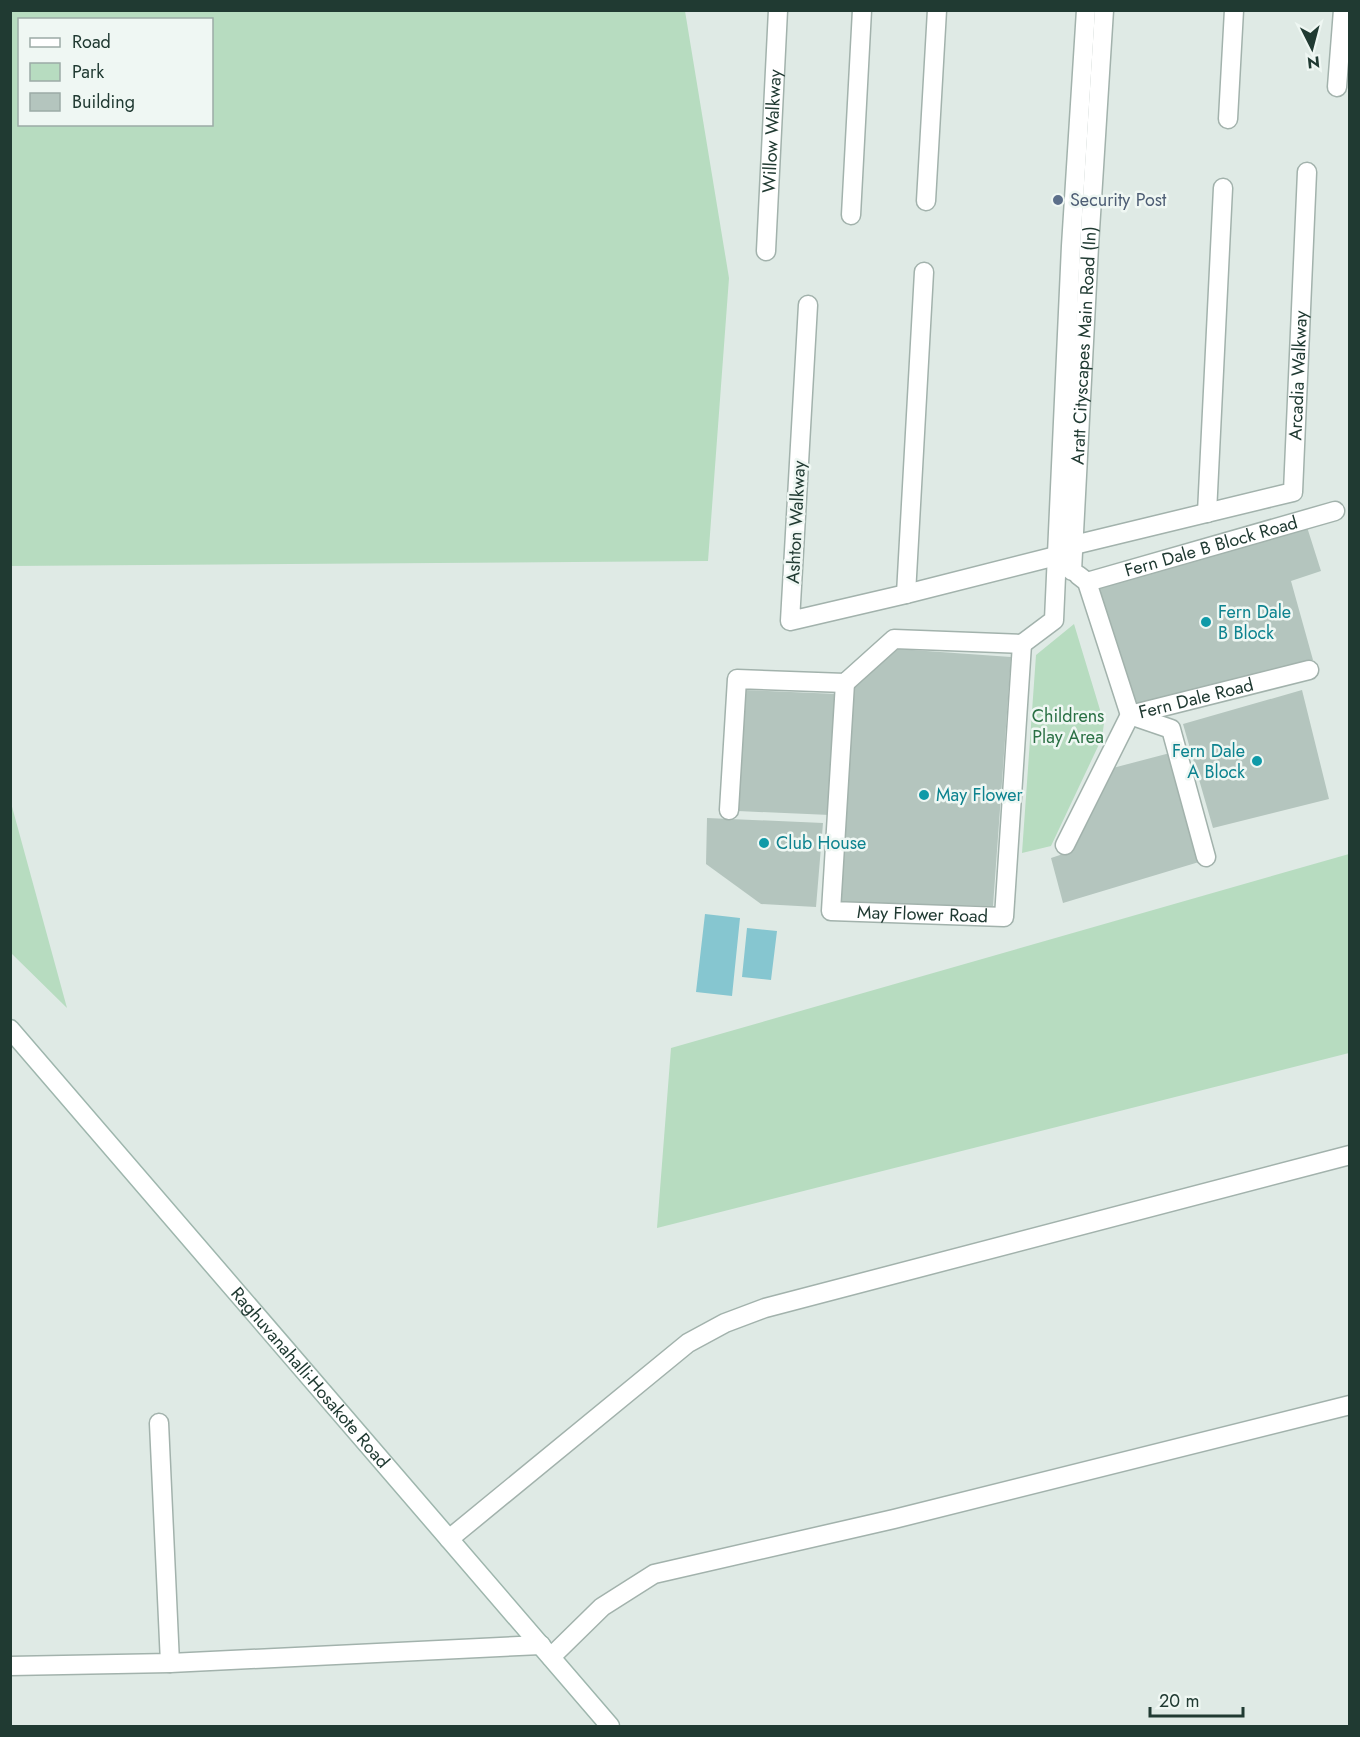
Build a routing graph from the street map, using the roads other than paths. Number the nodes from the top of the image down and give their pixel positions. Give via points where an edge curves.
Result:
1 (778, 10) edge
2 (862, 10) edge
3 (938, 10) edge
4 (1086, 10) edge
5 (1104, 10) edge
6 (1234, 10) edge
7 (1343, 10) edge
8 (1337, 87) dead end
9 (1227, 119) dead end
10 (1308, 172) dead end
11 (1223, 188) dead end
12 (926, 201) dead end
13 (852, 215) dead end
14 (766, 251) dead end
15 (924, 272) dead end
16 (808, 305) dead end
17 (1335, 511) dead end
18 (1207, 513) junction
19 (1074, 545) junction
20 (1068, 570) junction
21 (906, 594) junction
22 (1022, 644) junction
23 (1309, 670) dead end
24 (845, 683) junction
25 (1130, 715) junction
26 (729, 810) dead end
27 (1065, 844) dead end
28 (1206, 857) dead end
29 (10, 1029) edge
30 (1350, 1155) edge
31 (1350, 1405) edge
32 (159, 1423) dead end
33 (449, 1539) junction
34 (546, 1651) junction
35 (170, 1663) junction
36 (10, 1666) edge
37 (610, 1726) edge

1 - 14 street, Willow Walkway
2 - 13 street
3 - 12 street
4 - 20 street via 1071,246
5 - 19 street, Aratt Cityscapes Main Road (In)
6 - 9 street
7 - 8 street
10 - 18 street, Arcadia Walkway via 1293,492
11 - 18 street
15 - 21 street
16 - 21 street, Ashton Walkway via 790,621
17 - 20 street, Fern Dale B Block Road
18 - 19 street, Arcadia Walkway
19 - 20 street, Aratt Cityscapes Main Road (In)
20 - 21 street, Ashton Walkway
20 - 22 street via 1054,620
20 - 25 street, Fern Dale Road
22 - 24 street via 894,639
22 - 24 street, May Flower Road via 1004,917 831,911
23 - 25 street, Fern Dale Road
24 - 26 street via 737,679
25 - 27 street
25 - 28 street via 1171,729
29 - 33 street, Raghuvanahalli-Hosakote Road
30 - 33 street via 765,1308 725,1323 688,1343
31 - 34 street via 894,1519 654,1574 602,1607
32 - 35 street
33 - 34 street, Raghuvanahalli-Hosakote Road
34 - 35 street
34 - 37 street, Raghuvanahalli-Hosakote Road
35 - 36 street

